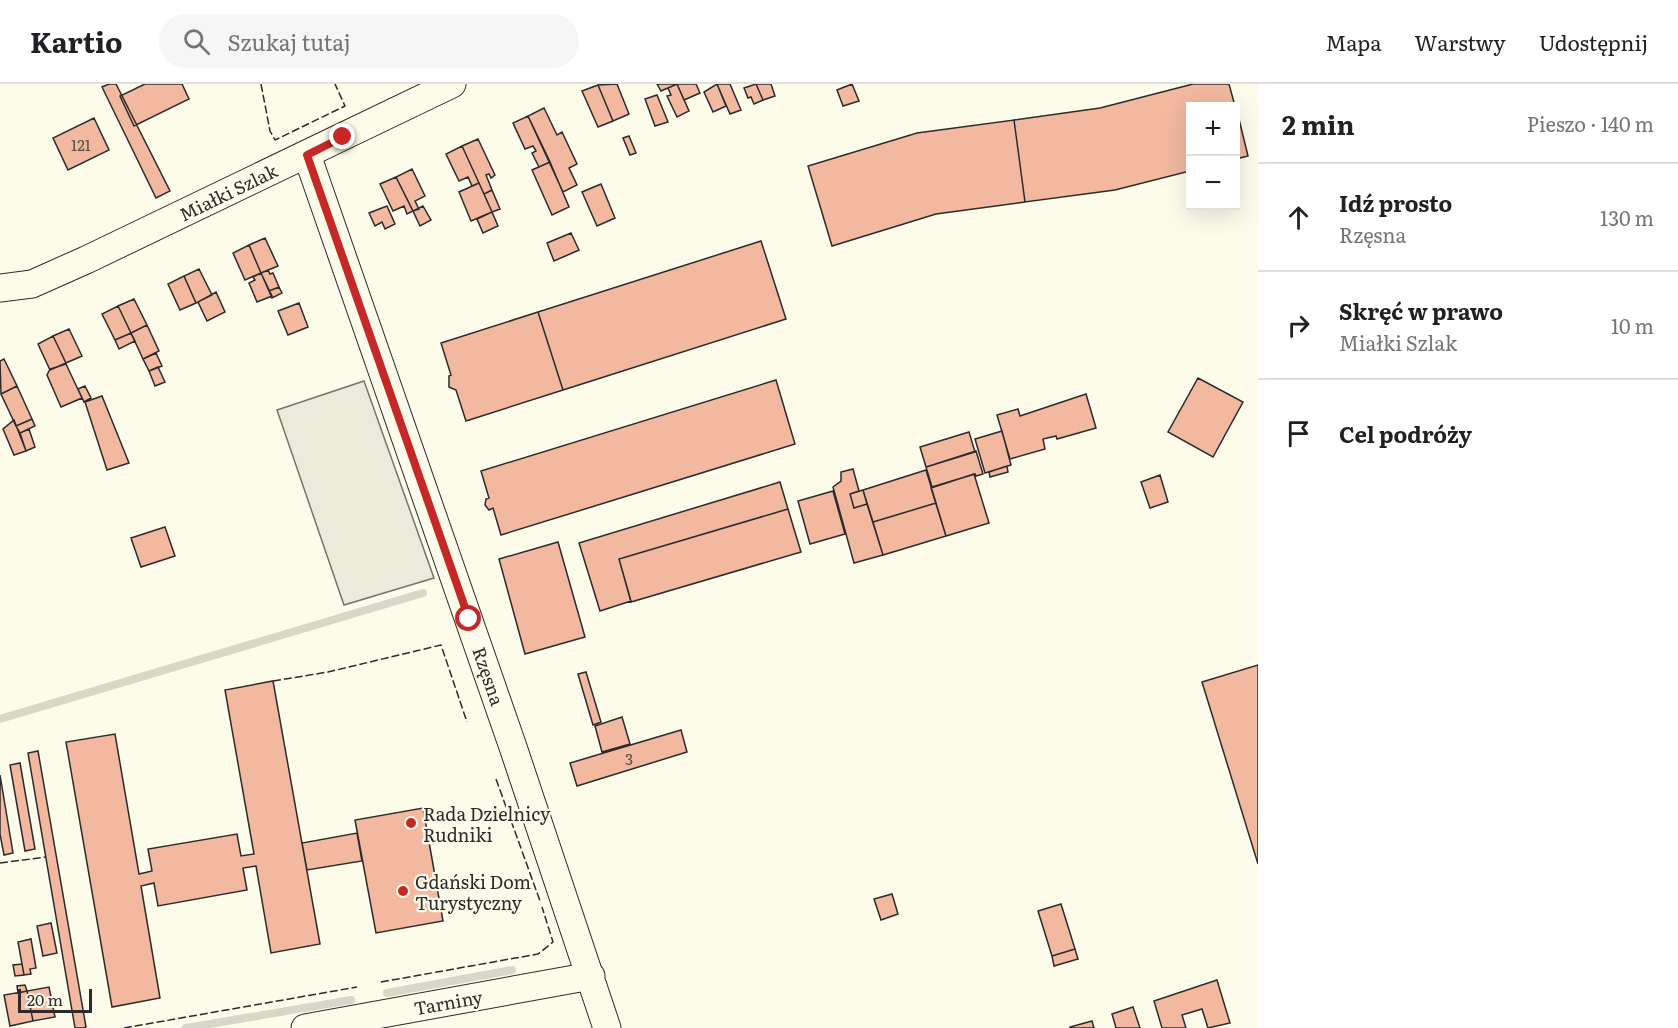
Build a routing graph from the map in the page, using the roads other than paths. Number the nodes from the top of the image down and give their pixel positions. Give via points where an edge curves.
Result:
1 (452, 84) edge
2 (307, 155) junction
3 (0, 288) edge
4 (591, 976) junction
5 (305, 1028) edge
6 (607, 1028) edge

1 - 2 street, Miałki Szlak
2 - 3 street, Miałki Szlak via 54,275 32,284
2 - 4 street, Rzęsna
4 - 5 street, Tarniny
4 - 6 street, Rzęsna

